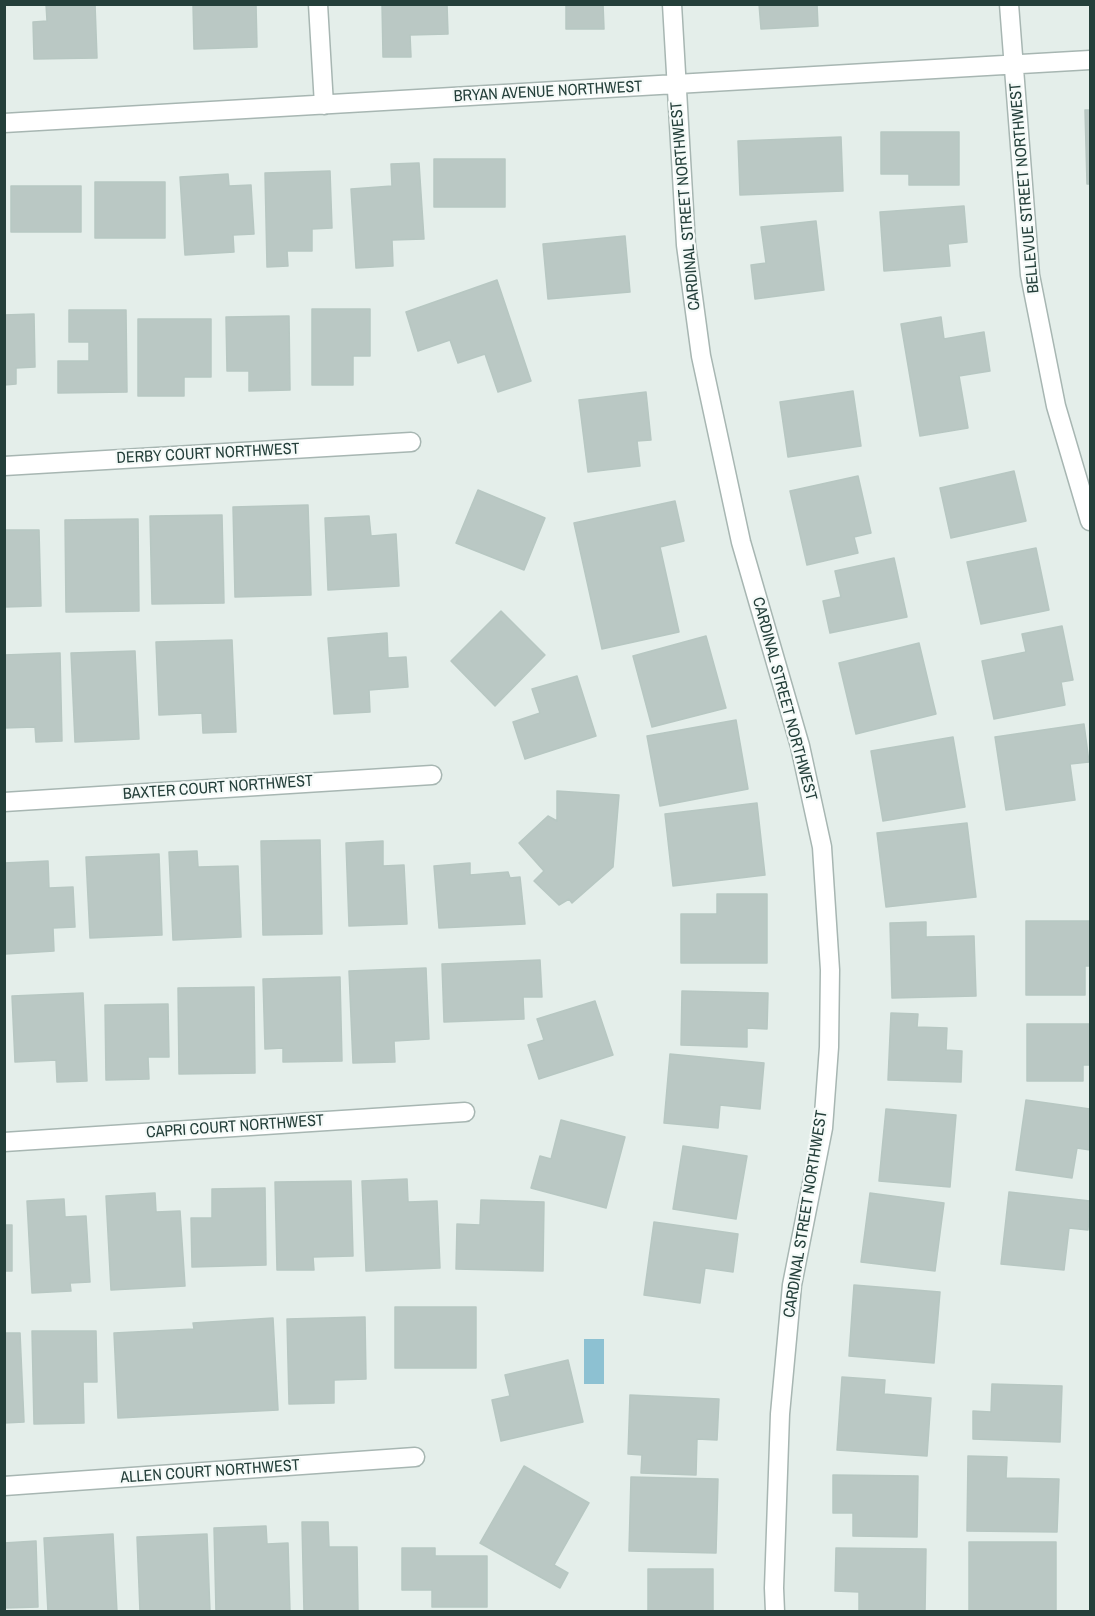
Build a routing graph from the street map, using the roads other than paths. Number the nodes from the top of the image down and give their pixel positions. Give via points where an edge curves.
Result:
1 (318, 4) edge
2 (672, 4) edge
3 (1009, 4) edge
4 (1090, 60) edge
5 (1013, 63) junction
6 (676, 85) junction
7 (324, 105) junction
8 (4, 123) edge
9 (411, 442) dead end
10 (4, 466) edge
11 (1090, 521) edge
12 (432, 775) dead end
13 (4, 802) edge
14 (465, 1112) dead end
15 (4, 1142) edge
16 (415, 1457) dead end
17 (4, 1486) edge
18 (775, 1611) edge

1 - 7 street
2 - 6 street, CARDINAL STREET NORTHWEST
3 - 5 street, BELLEVUE STREET NORTHWEST
4 - 5 street, BRYAN AVENUE NORTHWEST
5 - 6 street, BRYAN AVENUE NORTHWEST
5 - 11 street, BELLEVUE STREET NORTHWEST via 1030,275 1056,406
6 - 7 street, BRYAN AVENUE NORTHWEST
6 - 18 street, CARDINAL STREET NORTHWEST via 686,245 700,356 741,542 800,746 822,847 830,969 822,1128 792,1285 780,1414
7 - 8 street, BRYAN AVENUE NORTHWEST
9 - 10 street, DERBY COURT NORTHWEST
12 - 13 street, BAXTER COURT NORTHWEST
14 - 15 street, CAPRI COURT NORTHWEST
16 - 17 street, ALLEN COURT NORTHWEST

